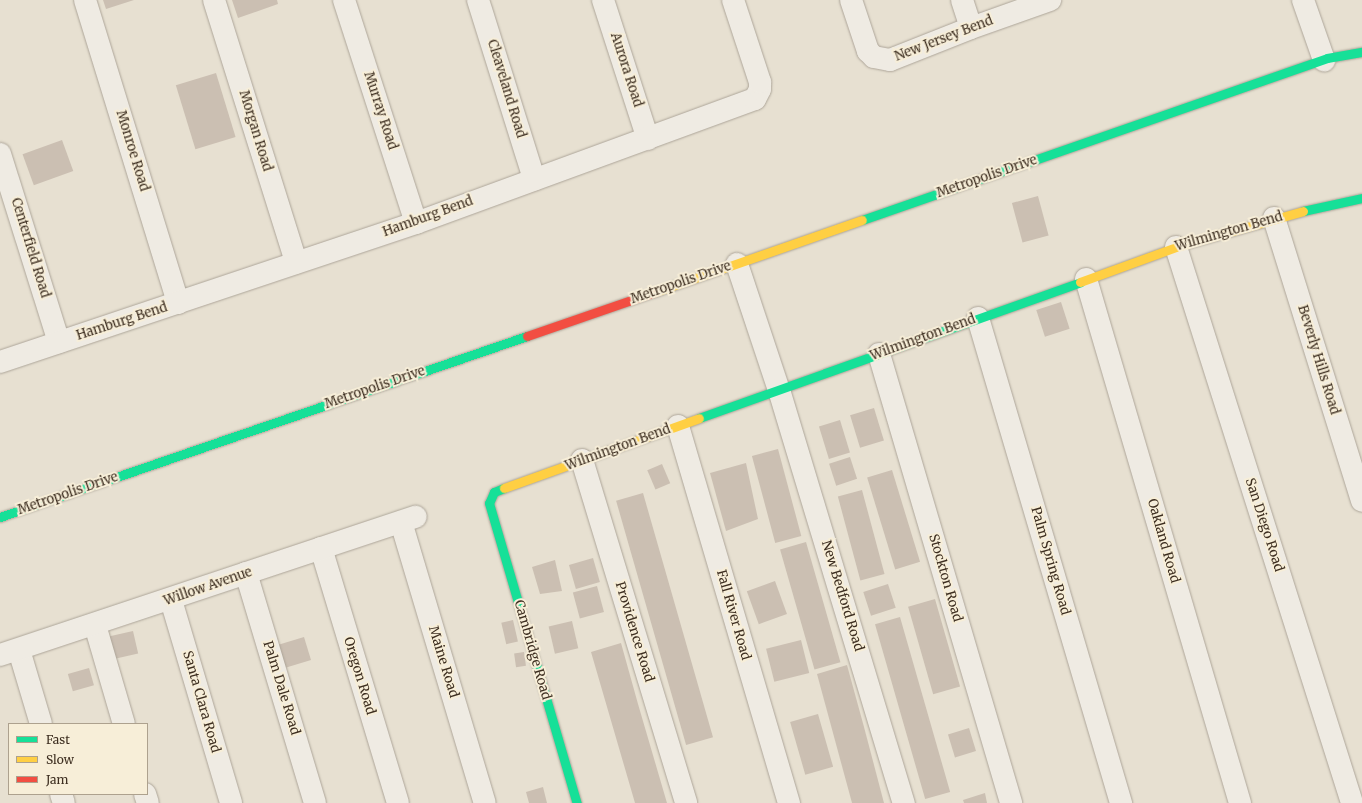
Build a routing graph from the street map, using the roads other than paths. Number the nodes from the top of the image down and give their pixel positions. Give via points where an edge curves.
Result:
1 (85, 0) edge
2 (214, 0) edge
3 (344, 0) edge
4 (478, 0) edge
5 (604, 0) edge
6 (733, 0) edge
7 (851, 0) edge
8 (962, 0) edge
9 (1050, 0) edge
10 (1303, 0) edge
11 (971, 28) junction
12 (1362, 52) edge
13 (1324, 60) junction
14 (648, 139) junction
15 (0, 154) edge
16 (534, 179) junction
17 (1362, 198) edge
18 (1274, 218) junction
19 (416, 223) junction
20 (1176, 247) junction
21 (296, 262) junction
22 (737, 264) junction
23 (1086, 279) junction
24 (178, 303) junction
25 (978, 318) junction
26 (59, 342) junction
27 (879, 354) junction
28 (0, 362) edge
29 (780, 390) junction
30 (678, 426) junction
31 (582, 460) junction
32 (490, 496) joint
33 (1362, 501) edge
34 (0, 517) edge
35 (408, 519) joint
36 (321, 548) junction
37 (246, 573) junction
38 (171, 600) junction
39 (95, 625) junction
40 (9, 653) edge
41 (41, 723) edge
42 (124, 723) edge
43 (231, 803) edge
44 (315, 803) edge
45 (398, 803) edge
46 (485, 803) edge
47 (577, 803) edge
48 (686, 803) edge
49 (789, 803) edge
50 (904, 803) edge
51 (1011, 803) edge
52 (1121, 803) edge
53 (1240, 803) edge
54 (1352, 803) edge

1 - 24 street, Monroe Road
2 - 21 street, Morgan Road
3 - 19 street, Murray Road
4 - 16 street, Cleaveland Road
5 - 14 street, Aurora Road
6 - 14 street, Hamburg Bend via 760,82 759,94 755,99
7 - 11 street, New Jersey Bend via 868,51 881,59 890,60
8 - 11 street
9 - 11 street, New Jersey Bend
10 - 13 street
12 - 13 street, Metropolis Drive
13 - 22 street, Metropolis Drive
14 - 16 street, Hamburg Bend
15 - 26 street, Centerfield Road
16 - 19 street, Hamburg Bend
17 - 18 street, Wilmington Bend
18 - 20 street, Wilmington Bend
18 - 33 street, Beverly Hills Road
19 - 21 street, Hamburg Bend
20 - 23 street, Wilmington Bend
20 - 54 street, San Diego Road
21 - 24 street, Hamburg Bend
22 - 29 street, New Bedford Road
22 - 34 street, Metropolis Drive
23 - 25 street, Wilmington Bend
23 - 53 street, Oakland Road
24 - 26 street, Hamburg Bend
25 - 27 street, Wilmington Bend
25 - 52 street, Palm Spring Road
26 - 28 street, Hamburg Bend
27 - 29 street, Wilmington Bend
27 - 51 street, Stockton Road
29 - 30 street, Wilmington Bend
29 - 50 street, New Bedford Road
30 - 31 street, Wilmington Bend
30 - 49 street, Fall River Road
31 - 32 street, Wilmington Bend via 494,492
31 - 48 street, Providence Road
32 - 47 street, Cambridge Road via 489,503
35 - 36 street, Willow Avenue
35 - 46 street, Maine Road
36 - 37 street, Willow Avenue
36 - 45 street, Oregon Road
37 - 38 street, Willow Avenue
37 - 44 street, Palm Dale Road
38 - 39 street, Willow Avenue
38 - 43 street, Santa Clara Road
39 - 40 street, Willow Avenue
39 - 42 street
40 - 41 street

